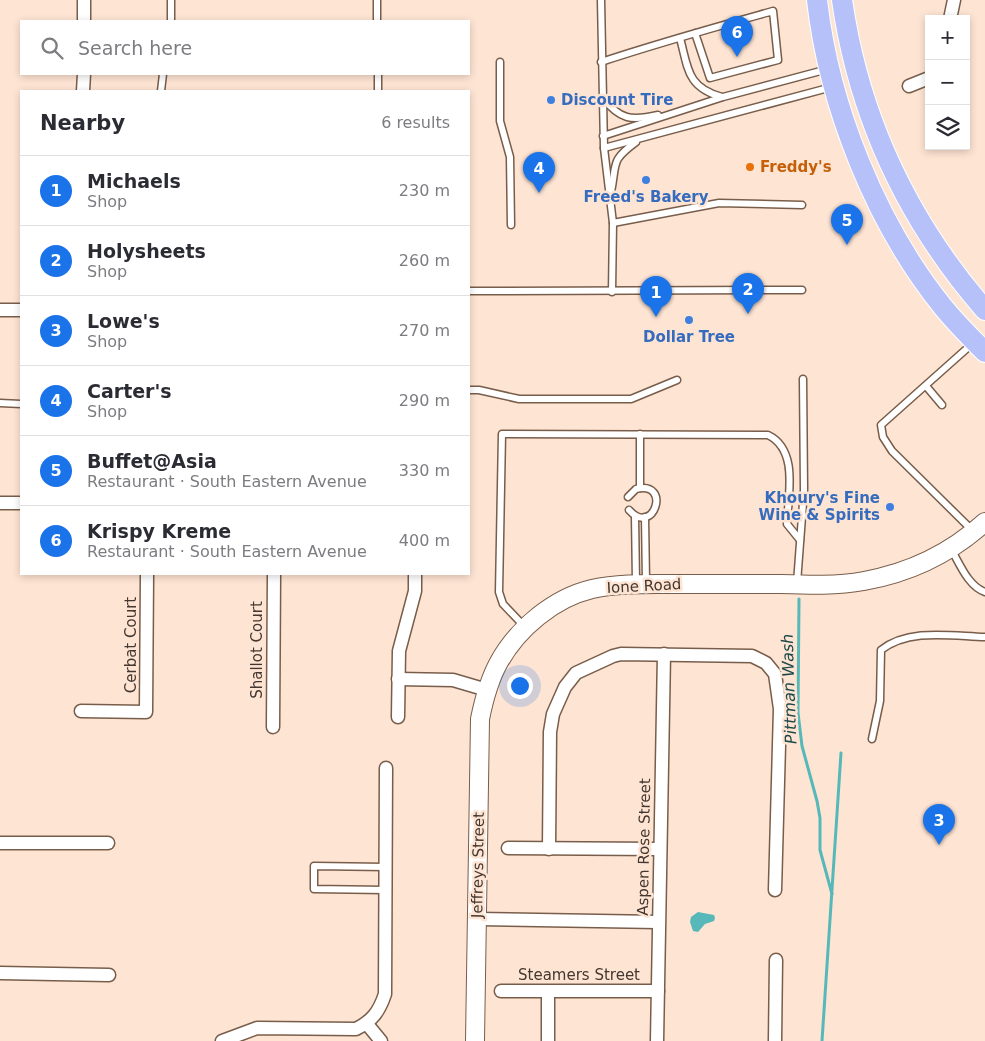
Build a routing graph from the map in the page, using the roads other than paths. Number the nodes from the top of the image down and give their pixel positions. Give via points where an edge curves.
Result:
1 (84, 0) edge
2 (171, 0) edge
3 (377, 0) edge
4 (601, 0) edge
5 (817, 0) edge
6 (842, 0) edge
7 (954, 0) edge
8 (951, 15) edge
9 (84, 20) edge
10 (171, 20) edge
11 (377, 20) edge
12 (695, 33) junction
13 (680, 38) junction
14 (500, 62) dead end
15 (601, 62) junction
16 (84, 75) edge
17 (163, 75) edge
18 (378, 75) edge
19 (832, 77) junction
20 (925, 80) edge
21 (909, 86) dead end
22 (83, 90) edge
23 (161, 90) edge
24 (378, 90) edge
25 (602, 96) junction
26 (723, 97) junction
27 (691, 108) junction
28 (603, 136) junction
29 (641, 138) junction
30 (604, 148) junction
31 (610, 198) junction
32 (802, 205) dead end
33 (914, 214) junction
34 (613, 222) junction
35 (511, 225) dead end
36 (802, 290) dead end
37 (470, 292) edge
38 (612, 292) junction
39 (0, 310) edge
40 (20, 310) edge
41 (985, 310) edge
42 (980, 347) edge
43 (803, 378) dead end
44 (677, 380) dead end
45 (926, 386) junction
46 (470, 390) edge
47 (0, 403) edge
48 (20, 404) edge
49 (942, 404) dead end
50 (640, 434) junction
51 (640, 488) junction
52 (628, 497) dead end
53 (0, 503) edge
54 (20, 503) edge
55 (629, 510) dead end
56 (635, 516) junction
57 (645, 517) junction
58 (980, 527) edge
59 (800, 540) junction
60 (950, 548) junction
61 (147, 575) edge
62 (274, 575) edge
63 (415, 575) edge
64 (641, 584) junction
65 (797, 584) junction
66 (985, 592) edge
67 (525, 627) junction
68 (985, 637) edge
69 (664, 654) junction
70 (398, 679) junction
71 (486, 690) junction
72 (81, 711) dead end
73 (398, 717) dead end
74 (273, 726) dead end
75 (872, 739) dead end
76 (386, 768) dead end
77 (0, 843) edge
78 (108, 843) dead end
79 (508, 848) dead end
80 (548, 848) junction
81 (660, 849) junction
82 (386, 867) junction
83 (385, 890) junction
84 (775, 890) dead end
85 (477, 919) junction
86 (658, 922) junction
87 (776, 960) dead end
88 (0, 973) edge
89 (110, 975) dead end
90 (501, 991) dead end
91 (658, 991) junction
92 (548, 992) junction
93 (367, 1024) junction
94 (222, 1041) edge
95 (381, 1041) edge
96 (475, 1041) edge
97 (548, 1041) edge
98 (657, 1041) edge
99 (775, 1041) edge

1 - 9 street
2 - 10 lane
3 - 11 lane
4 - 15 lane
5 - 19 main road
6 - 33 main road via 851,51 873,126
7 - 8 street
12 - 12 lane via 774,11 778,60 710,78
12 - 13 lane
13 - 15 lane
13 - 26 lane via 693,80 704,91
14 - 35 lane via 500,121 510,157
15 - 25 lane
16 - 22 street
17 - 23 lane
18 - 24 lane
19 - 26 lane
19 - 29 lane
19 - 33 main road via 836,68 842,71 897,200
19 - 42 main road via 866,177 895,234 943,308
20 - 21 street
25 - 27 lane via 615,113 638,119
25 - 28 lane
26 - 27 lane
27 - 28 lane
28 - 30 lane
29 - 30 lane
29 - 31 lane via 614,164
30 - 31 lane
31 - 34 lane
32 - 34 lane via 719,203
33 - 41 main road via 948,266
34 - 38 lane
36 - 38 lane
37 - 38 lane
39 - 40 street
42 - 45 lane
43 - 59 lane via 804,490
44 - 46 lane via 631,399 518,400
45 - 49 lane
45 - 58 lane via 881,425 883,437 892,451
47 - 48 lane
50 - 51 lane
50 - 59 lane via 759,433 778,440 789,463 787,524
50 - 67 lane via 502,434 499,592 503,604
51 - 52 lane
51 - 57 lane via 650,490 657,498 654,512
53 - 54 street
55 - 56 lane
56 - 57 lane
56 - 64 lane
57 - 64 lane
58 - 60 street, Ione Road
59 - 65 lane
60 - 65 street, Ione Road via 933,559 865,581
60 - 66 lane via 970,580
61 - 72 street, Cerbat Court via 146,712
62 - 74 street, Shallot Court
63 - 70 street via 399,651
64 - 65 street, Ione Road
64 - 67 street, Ione Road via 591,589 564,600
67 - 71 street, Ione Road via 499,661
68 - 75 lane via 916,636 892,641 881,650 880,700
69 - 80 street via 621,654 576,673 565,687 553,714 550,732
69 - 81 street, Aspen Rose Street
69 - 84 street via 752,656 766,663 774,674 780,709
70 - 71 street via 453,680
70 - 73 street
71 - 85 street, Jeffreys Street via 480,719
76 - 82 street
77 - 78 street
79 - 80 street
80 - 81 street
81 - 86 street, Aspen Rose Street
82 - 83 street
82 - 83 lane via 314,866 314,889
83 - 93 street via 385,994 380,1010
85 - 86 street
85 - 96 street, Jeffreys Street
86 - 91 street, Aspen Rose Street
87 - 99 street
88 - 89 street
90 - 92 street, Steamers Street
91 - 92 street, Steamers Street
91 - 98 street, Aspen Rose Street
92 - 97 street
93 - 94 street via 341,1030 257,1028
93 - 95 street

